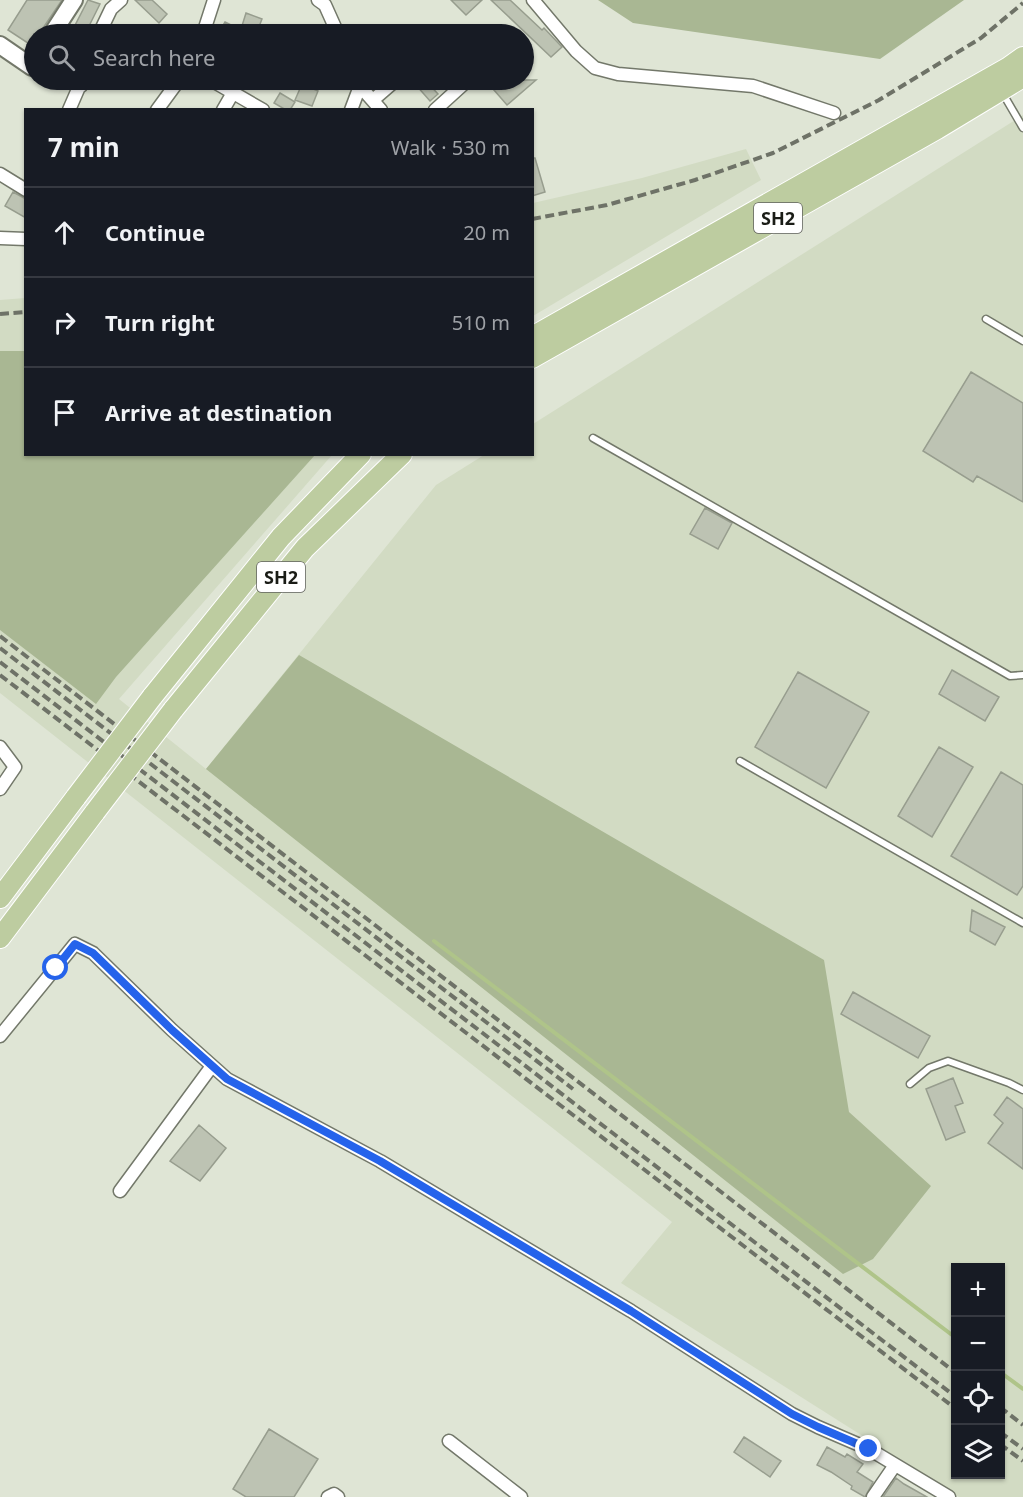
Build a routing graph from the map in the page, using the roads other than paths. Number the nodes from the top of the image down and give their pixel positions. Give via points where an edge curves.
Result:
1 (74, 0) edge
2 (121, 0) edge
3 (214, 0) edge
4 (533, 0) edge
5 (324, 2) edge
6 (58, 24) edge
7 (104, 24) edge
8 (206, 24) edge
9 (334, 24) edge
10 (0, 45) edge
11 (1023, 57) edge
12 (24, 60) edge
13 (1023, 77) edge
14 (78, 90) edge
15 (172, 90) edge
16 (357, 90) edge
17 (365, 90) edge
18 (388, 90) edge
19 (457, 90) edge
20 (234, 91) joint
21 (1001, 91) junction
22 (377, 105) edge
23 (70, 108) edge
24 (158, 108) edge
25 (224, 108) edge
26 (260, 108) edge
27 (352, 108) edge
28 (437, 108) edge
29 (834, 113) dead end
30 (1023, 128) edge
31 (0, 174) edge
32 (24, 189) edge
33 (0, 238) edge
34 (24, 239) edge
35 (986, 319) dead end
36 (534, 336) edge
37 (1023, 341) edge
38 (534, 357) edge
39 (593, 438) dead end
40 (359, 456) edge
41 (400, 456) edge
42 (1023, 675) edge
43 (0, 747) edge
44 (740, 761) dead end
45 (0, 789) edge
46 (0, 898) edge
47 (1023, 923) edge
48 (0, 938) edge
49 (0, 1036) edge
50 (212, 1066) junction
51 (910, 1084) dead end
52 (1023, 1090) edge
53 (120, 1191) dead end
54 (449, 1441) dead end
55 (895, 1464) junction
56 (328, 1497) edge
57 (338, 1497) edge
58 (521, 1497) edge
59 (873, 1497) edge
60 (949, 1497) edge

1 - 6 street
2 - 7 street
3 - 8 street
4 - 29 street via 595,68 618,74 753,86
5 - 9 street
10 - 12 street
11 - 36 main road, SH2
13 - 21 main road, SH2
14 - 23 street
15 - 24 street
16 - 27 street
17 - 22 street
18 - 22 street
19 - 28 street
20 - 25 street
20 - 26 street
21 - 30 lane
21 - 38 main road, SH2
31 - 32 street
33 - 34 street
35 - 37 lane
39 - 42 lane via 1010,676
40 - 46 main road, SH2, bridge via 281,537 152,697
41 - 48 main road, SH2, bridge via 305,548 173,710
43 - 45 street via 15,767
44 - 47 lane
49 - 50 street via 75,944 93,953
50 - 53 street
50 - 55 street via 227,1079 380,1161 631,1311 792,1414
51 - 52 lane via 929,1068 948,1060
54 - 58 street
55 - 59 street
55 - 60 street
56 - 57 street

